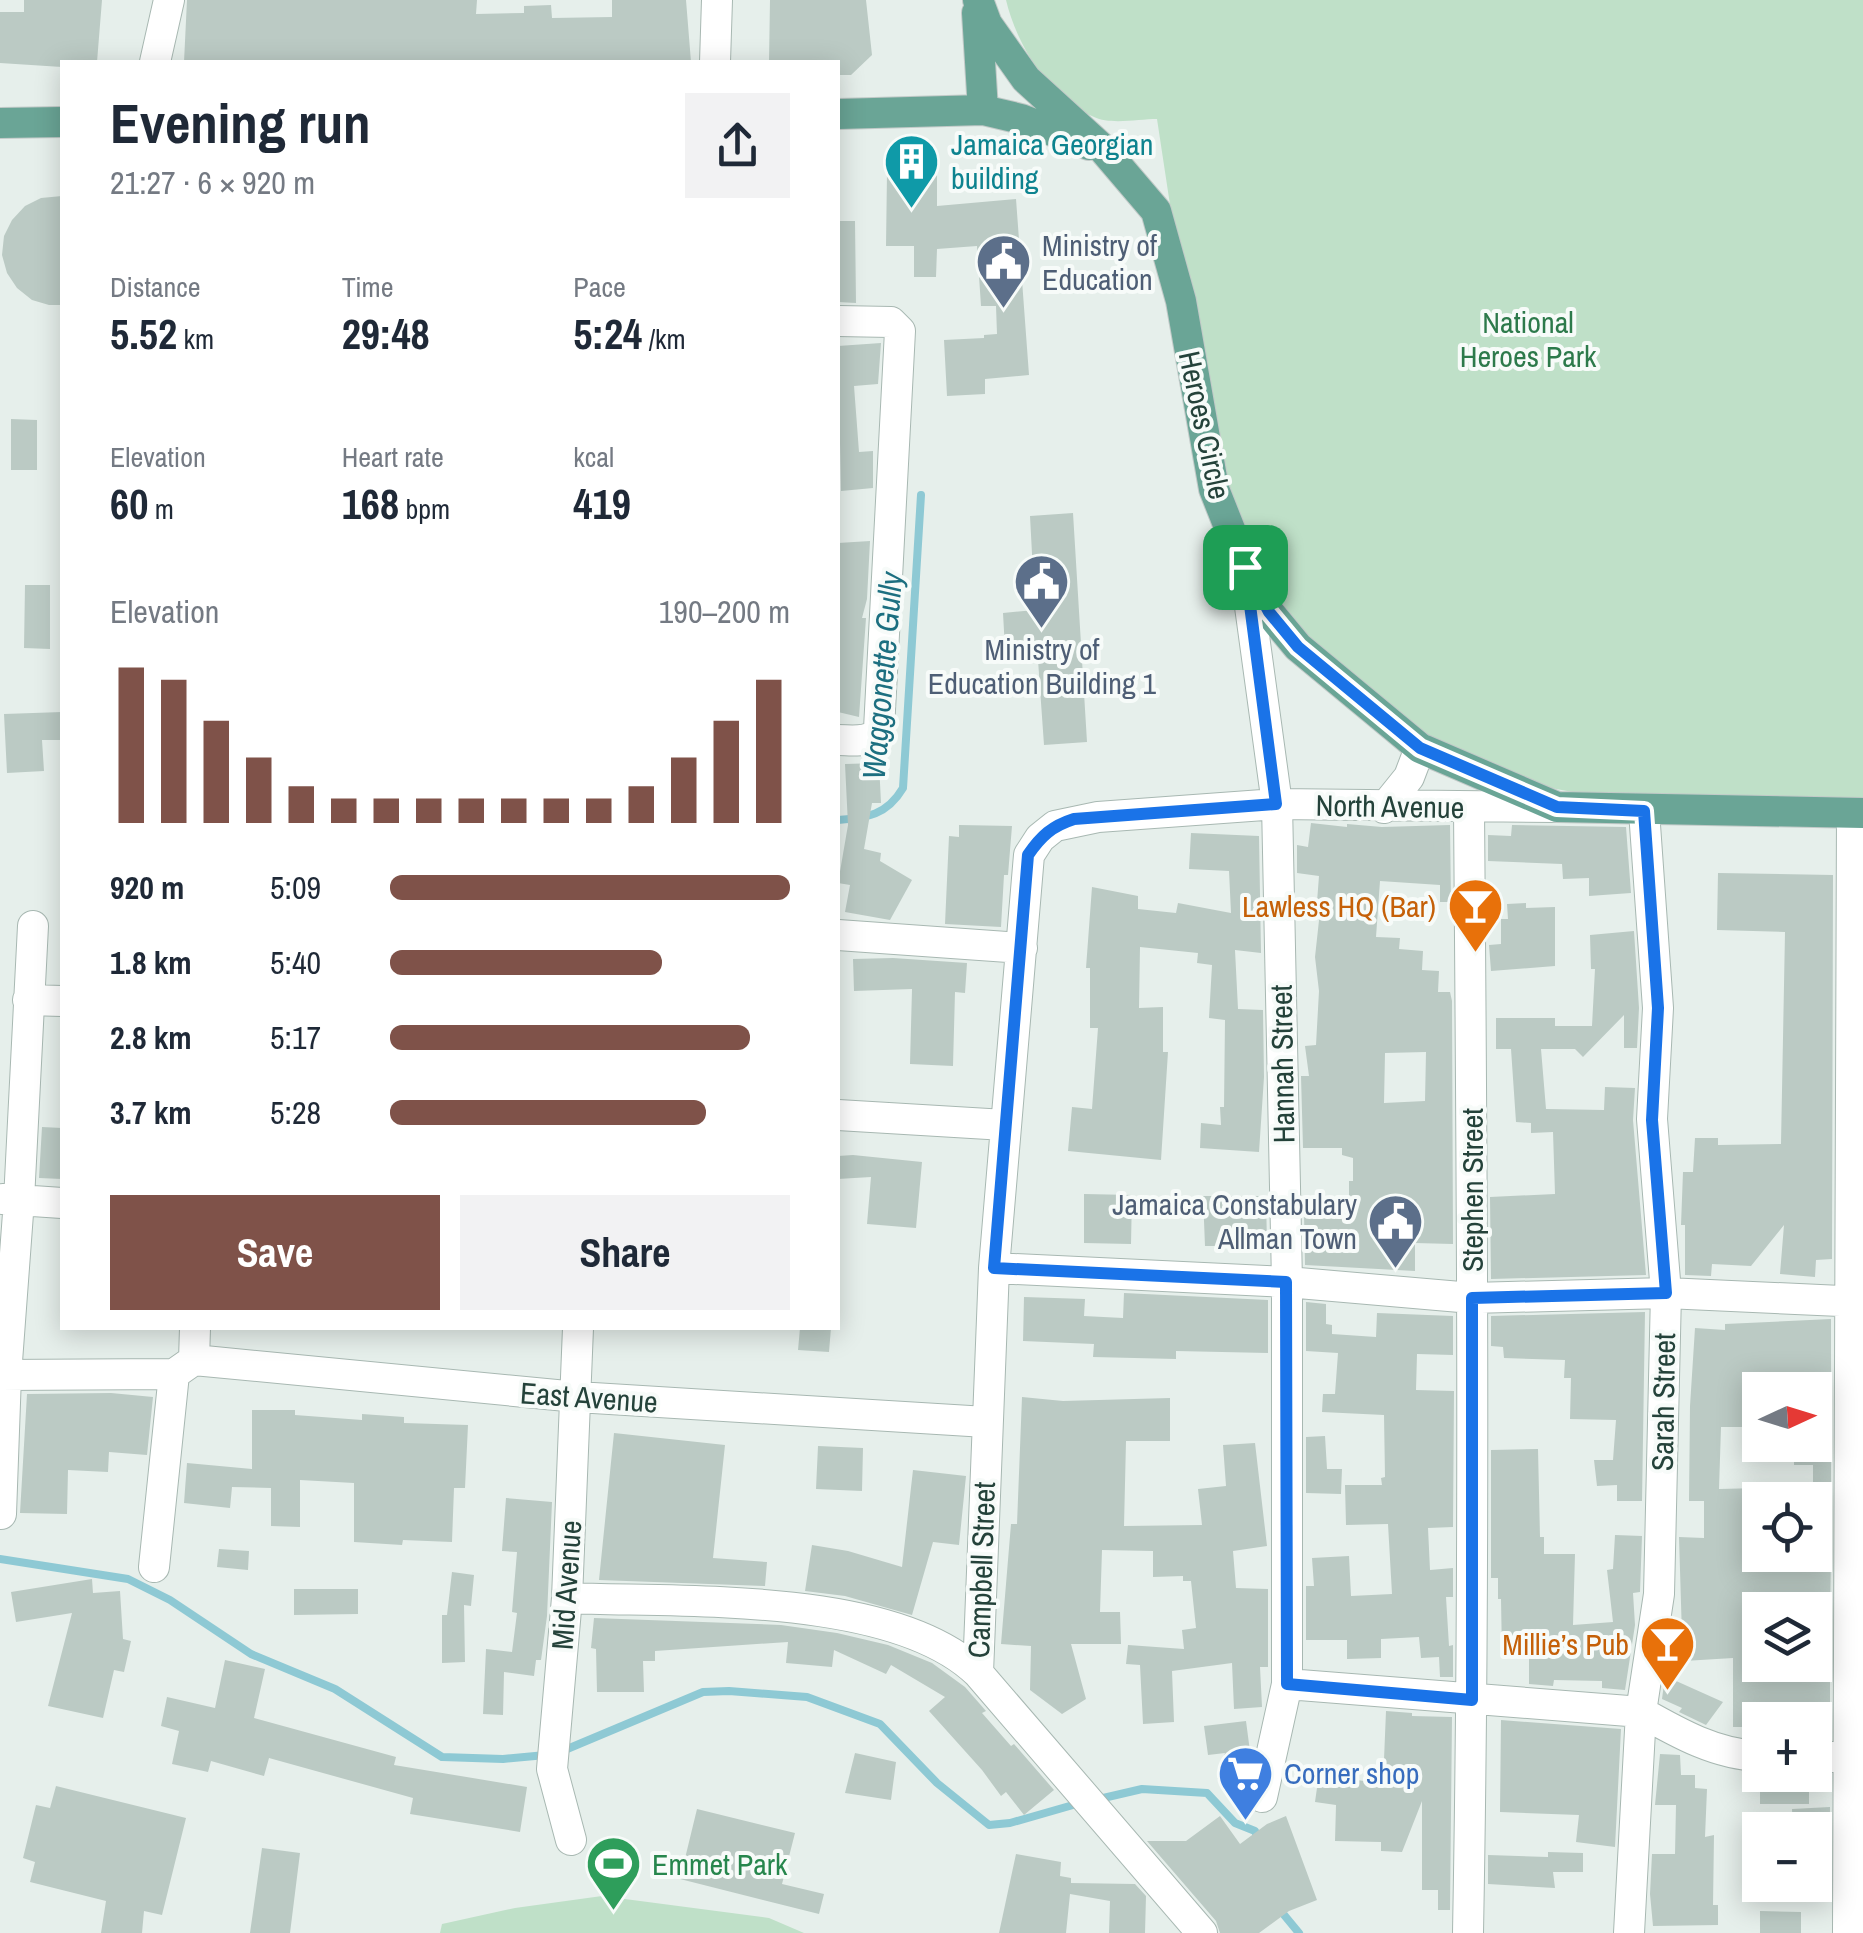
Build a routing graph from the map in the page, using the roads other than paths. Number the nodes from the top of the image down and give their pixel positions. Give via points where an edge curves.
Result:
1 (169, 0) edge
2 (717, 0) edge
3 (977, 0) edge
4 (155, 60) edge
5 (715, 60) edge
6 (984, 110) junction
7 (840, 114) edge
8 (60, 122) edge
9 (0, 123) edge
10 (1099, 146) junction
11 (840, 322) edge
12 (1245, 567) junction
13 (1298, 647) junction
14 (1260, 676) junction
15 (840, 740) edge
16 (1420, 748) junction
17 (1276, 804) junction
18 (1557, 807) junction
19 (1384, 808) junction
20 (1468, 808) junction
21 (1644, 811) junction
22 (1858, 813) edge
23 (34, 926) dead end
24 (840, 935) edge
25 (1022, 948) junction
26 (28, 1000) junction
27 (60, 1002) edge
28 (13, 1034) edge
29 (840, 1114) edge
30 (1006, 1125) junction
31 (10, 1199) edge
32 (60, 1203) edge
33 (994, 1268) junction
34 (1286, 1282) junction
35 (1666, 1293) junction
36 (1472, 1298) junction
37 (1857, 1302) edge
38 (194, 1330) edge
39 (578, 1330) edge
40 (184, 1367) junction
41 (3, 1375) edge
42 (577, 1398) junction
43 (986, 1422) junction
44 (1, 1514) edge
45 (154, 1567) dead end
46 (567, 1598) junction
47 (978, 1673) junction
48 (1287, 1684) junction
49 (1472, 1700) junction
50 (1642, 1712) junction
51 (1742, 1756) edge
52 (1855, 1758) edge
53 (1262, 1797) dead end
54 (571, 1840) dead end
55 (1202, 1933) edge
56 (1468, 1933) edge
57 (1629, 1933) edge
58 (1848, 1933) edge

1 - 4 street
2 - 5 street
3 - 6 main road, Heroes Circle
3 - 10 main road, Heroes Circle via 1026,79
6 - 7 main road
6 - 10 main road
8 - 9 main road
10 - 12 main road, Heroes Circle via 1156,211 1181,301 1214,489
11 - 15 street via 890,322 900,331 879,729 870,740
12 - 13 main road, Heroes Circle
12 - 14 street, Hannah Street
13 - 14 street via 1265,661
13 - 16 main road, Heroes Circle
14 - 17 street, Hannah Street
16 - 18 main road, Heroes Circle
16 - 19 street via 1409,777
17 - 19 street, North Avenue
17 - 25 street, North Avenue via 1055,826 1028,855
17 - 34 street, Hannah Street
18 - 20 street, North Avenue
18 - 21 main road, Heroes Circle
19 - 20 street, North Avenue
20 - 36 street, Stephen Street
21 - 22 main road, Heroes Circle
21 - 35 street, Sarah Street via 1658,1008 1652,1120
22 - 37 street
23 - 26 street
24 - 25 street
25 - 30 street, North Avenue
26 - 27 street
26 - 28 street
28 - 31 street
29 - 30 street
30 - 33 street, Campbell Street
31 - 32 street
31 - 41 street
33 - 34 street
33 - 43 street, Campbell Street
34 - 36 street
34 - 48 street, Hannah Street
35 - 36 street
35 - 37 street
35 - 50 street, Sarah Street via 1658,1594
36 - 49 street, Stephen Street
37 - 52 street
38 - 40 street
39 - 42 street, Mid Avenue
40 - 41 street, East Avenue
40 - 42 street, East Avenue
40 - 45 street
41 - 44 street
42 - 43 street, East Avenue
42 - 46 street, Mid Avenue
43 - 47 street, Campbell Street
46 - 47 street via 789,1607 846,1616 926,1638
46 - 54 street, Mid Avenue via 552,1769
47 - 55 street, Campbell Street
48 - 49 street
48 - 53 street, Hannah Street
49 - 50 street
49 - 56 street, Stephen Street
50 - 51 street via 1686,1738
50 - 57 street, Sarah Street
52 - 58 street

